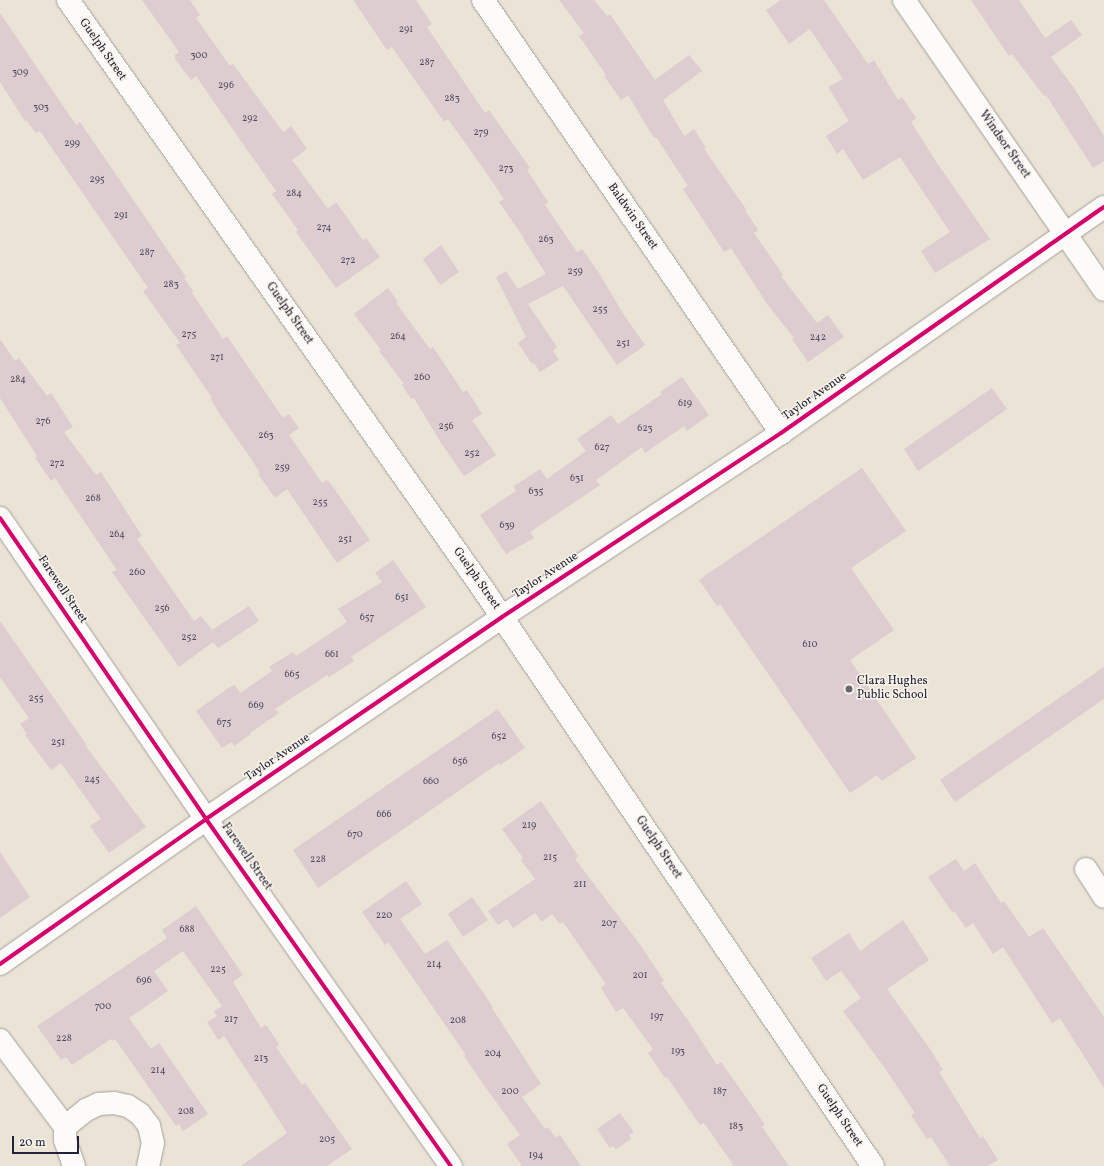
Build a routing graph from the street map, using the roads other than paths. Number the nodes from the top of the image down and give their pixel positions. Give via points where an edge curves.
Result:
1 (68, 0) edge
2 (483, 0) edge
3 (904, 0) edge
4 (1104, 207) edge
5 (1065, 233) junction
6 (1104, 290) edge
7 (781, 433) junction
8 (0, 518) edge
9 (502, 617) junction
10 (206, 819) junction
11 (1086, 869) dead end
12 (1104, 897) edge
13 (0, 964) edge
14 (0, 1040) edge
15 (65, 1127) junction
16 (74, 1166) edge
17 (148, 1166) edge
18 (451, 1166) edge
19 (873, 1166) edge

1 - 9 street, Guelph Street
2 - 7 street, Baldwin Street
3 - 5 street, Windsor Street
4 - 5 street, Taylor Avenue
5 - 6 street, Windsor Street
5 - 7 street, Taylor Avenue
7 - 9 street, Taylor Avenue
8 - 10 street, Farewell Street
9 - 10 street, Taylor Avenue
9 - 19 street, Guelph Street
10 - 13 street, Taylor Avenue
10 - 18 street, Farewell Street
11 - 12 street
14 - 15 street
15 - 16 street
15 - 17 street via 86,1110 99,1104 114,1102 128,1106 140,1114 149,1126 153,1143

